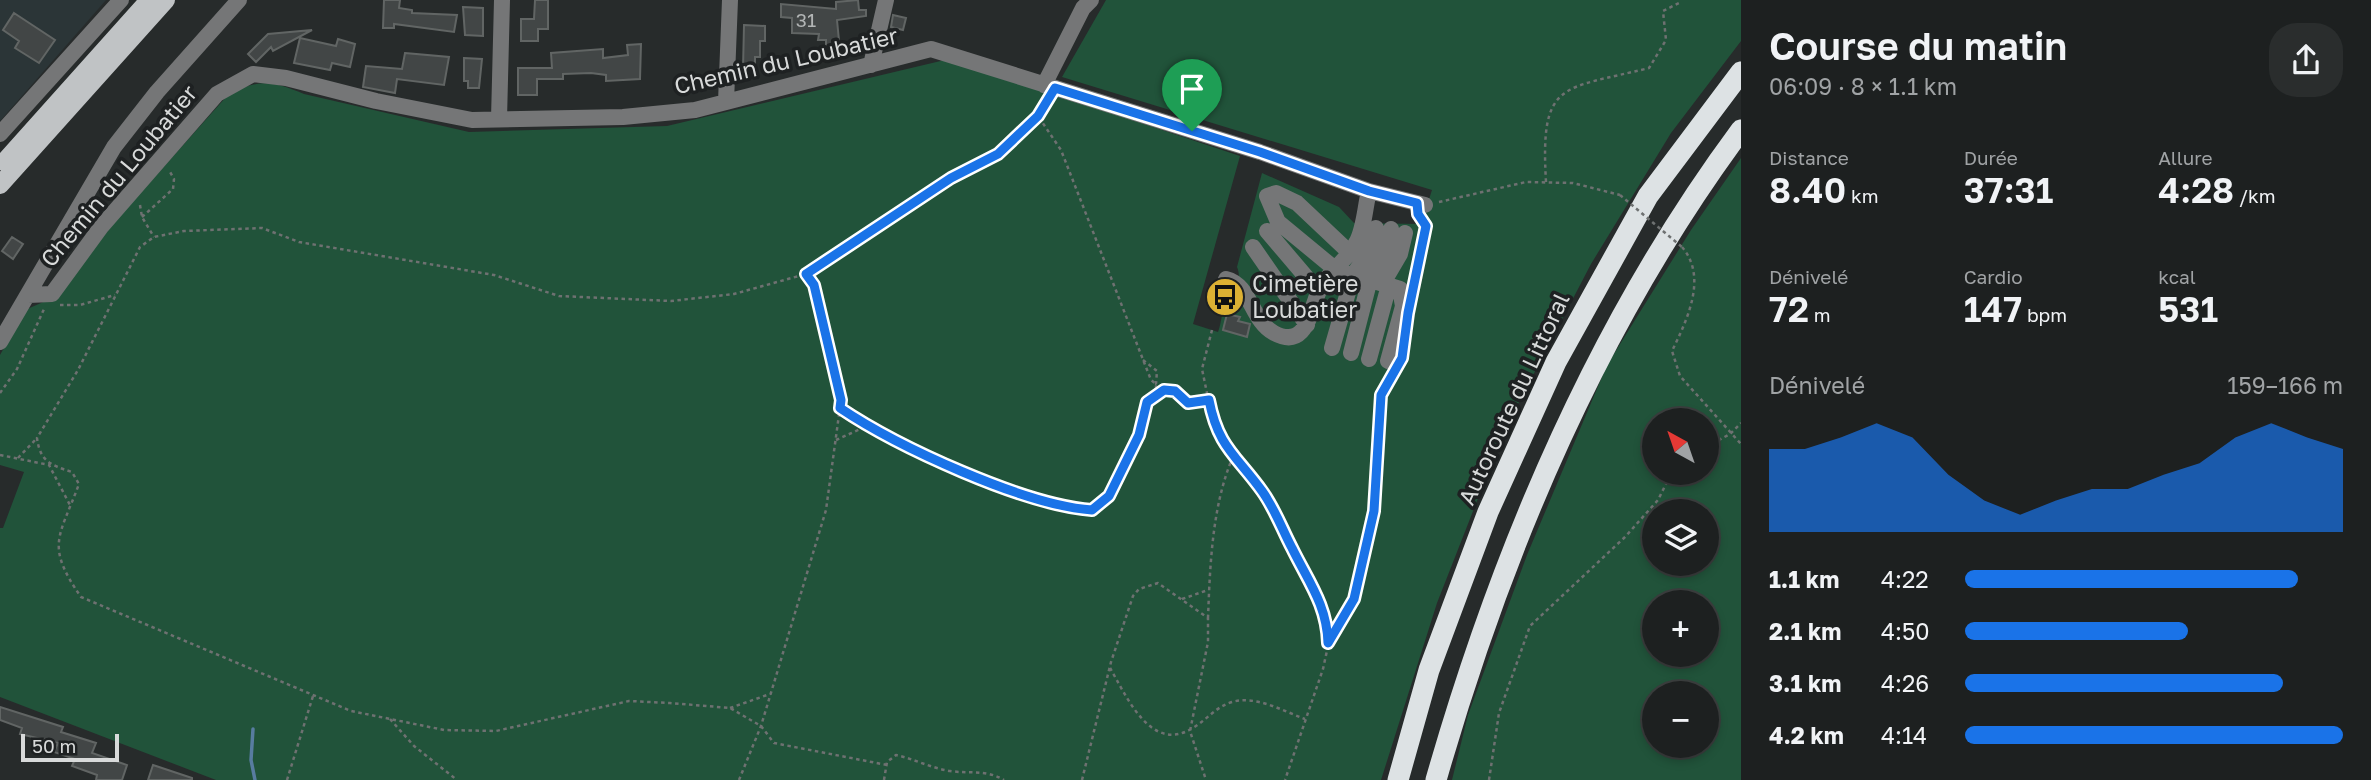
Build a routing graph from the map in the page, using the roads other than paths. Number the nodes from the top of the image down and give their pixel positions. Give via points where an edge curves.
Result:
1 (121, 0) edge
2 (149, 0) edge
3 (166, 0) edge
4 (239, 0) edge
5 (502, 0) edge
6 (730, 0) edge
7 (886, 0) edge
8 (1091, 0) edge
9 (1741, 53) edge
10 (871, 65) junction
11 (1741, 72) edge
12 (1050, 87) junction
13 (726, 102) junction
14 (499, 119) junction
15 (1741, 130) edge
16 (0, 134) edge
17 (0, 167) edge
18 (0, 186) edge
19 (1369, 191) junction
20 (1648, 196) junction
21 (1421, 204) road end
22 (1267, 231) dead end
23 (1253, 247) dead end
24 (1349, 252) junction
25 (1335, 269) junction
26 (1353, 275) junction
27 (1226, 279) dead end
28 (1381, 282) junction
29 (1318, 292) junction
30 (28, 295) junction
31 (1307, 325) junction
32 (0, 342) edge
33 (1332, 348) dead end
34 (1351, 353) dead end
35 (1369, 359) dead end
36 (1393, 364) road end
37 (1398, 780) edge
38 (1436, 780) edge

1 - 16 street
2 - 17 main road
3 - 18 main road
4 - 30 street via 114,147
5 - 14 street
6 - 13 street
7 - 10 street
8 - 12 street via 1083,8
9 - 20 highway via 1714,88
10 - 12 street, Chemin du Loubatier via 932,49
10 - 13 street, Chemin du Loubatier
11 - 20 highway, Autoroute du Littoral
12 - 19 street, Chemin du Loubatier
13 - 14 street, Chemin du Loubatier via 623,117
14 - 30 street, Chemin du Loubatier via 472,120 253,74 217,94 101,228 52,294
15 - 38 highway via 1666,244 1590,374 1518,532 1463,685
19 - 21 street, Chemin du Loubatier
19 - 24 street via 1360,236
20 - 37 highway, Autoroute du Littoral via 1556,362 1488,512 1429,670
22 - 29 street
23 - 31 street
24 - 25 street
24 - 25 street via 1297,203 1276,193 1267,196 1278,222
25 - 26 street
25 - 29 street
26 - 28 street
26 - 28 street via 1390,230 1400,254
26 - 33 street
27 - 31 street via 1238,284 1260,320 1274,333 1294,336
28 - 34 street
28 - 35 street
28 - 36 street via 1400,289 1403,296
29 - 31 street
30 - 32 street

